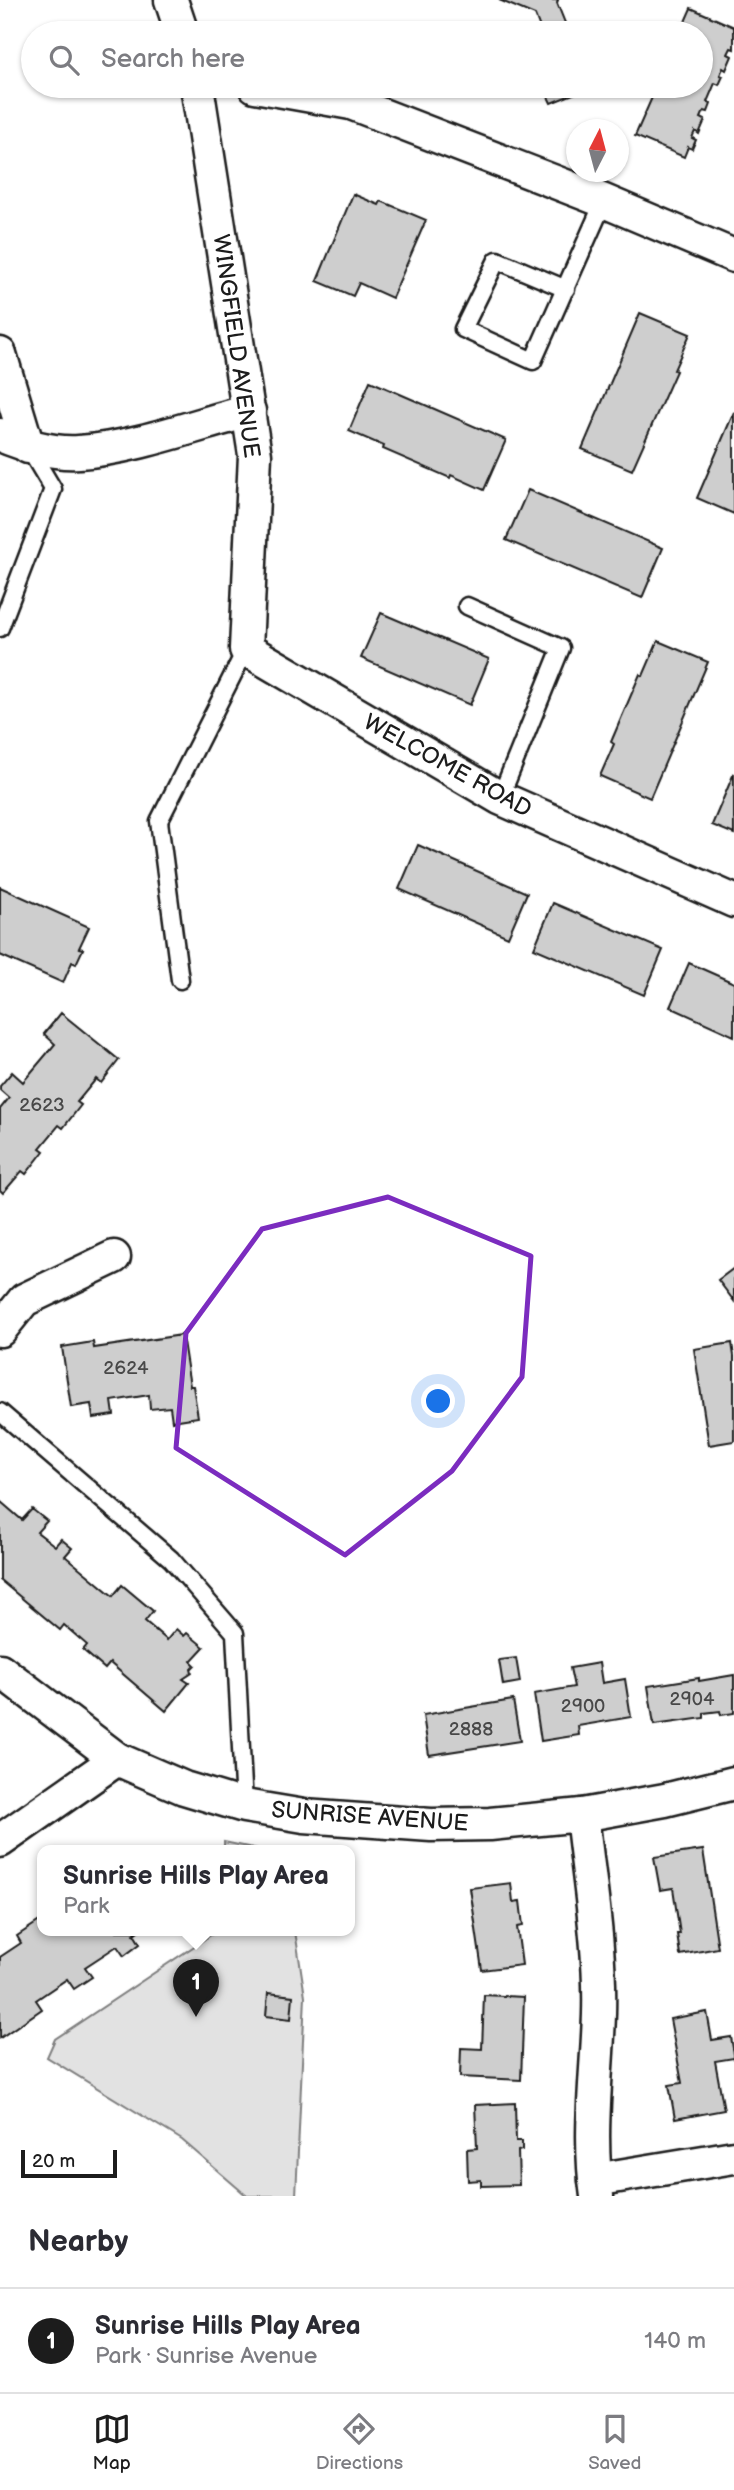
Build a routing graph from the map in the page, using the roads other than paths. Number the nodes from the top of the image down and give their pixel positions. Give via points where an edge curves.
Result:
1 (171, 0) edge
2 (178, 21) edge
3 (199, 98) edge
4 (323, 98) edge
5 (604, 201) junction
6 (734, 256) edge
7 (566, 289) junction
8 (0, 354) edge
9 (249, 411) junction
10 (14, 441) edge
11 (467, 606) dead end
12 (0, 628) edge
13 (246, 649) junction
14 (500, 798) junction
15 (734, 901) edge
16 (180, 980) dead end
17 (114, 1258) dead end
18 (0, 1330) edge
19 (0, 1412) edge
20 (0, 1670) edge
21 (117, 1759) junction
22 (734, 1783) edge
23 (244, 1806) junction
24 (582, 1815) junction
25 (0, 1841) edge
26 (734, 2157) edge
27 (596, 2188) edge

1 - 2 street
3 - 9 street, WINGFIELD AVENUE
4 - 5 street via 351,103
5 - 6 street
5 - 7 lane
7 - 7 lane via 533,361 463,329 497,260
8 - 10 street
9 - 10 street via 127,444 78,452
9 - 13 street, WINGFIELD AVENUE via 255,456
10 - 12 lane via 53,489
11 - 14 lane via 561,648
13 - 14 street, WELCOME ROAD
13 - 16 lane via 159,821
14 - 15 street, WELCOME ROAD
17 - 18 street via 24,1300
19 - 23 lane via 171,1559 235,1633
20 - 21 street, SUNRISE AVENUE
21 - 23 street, SUNRISE AVENUE via 184,1788
21 - 25 street
22 - 24 street, SUNRISE AVENUE
23 - 24 street, SUNRISE AVENUE via 304,1816 431,1825
24 - 27 street via 598,1963 592,2111
26 - 27 street

